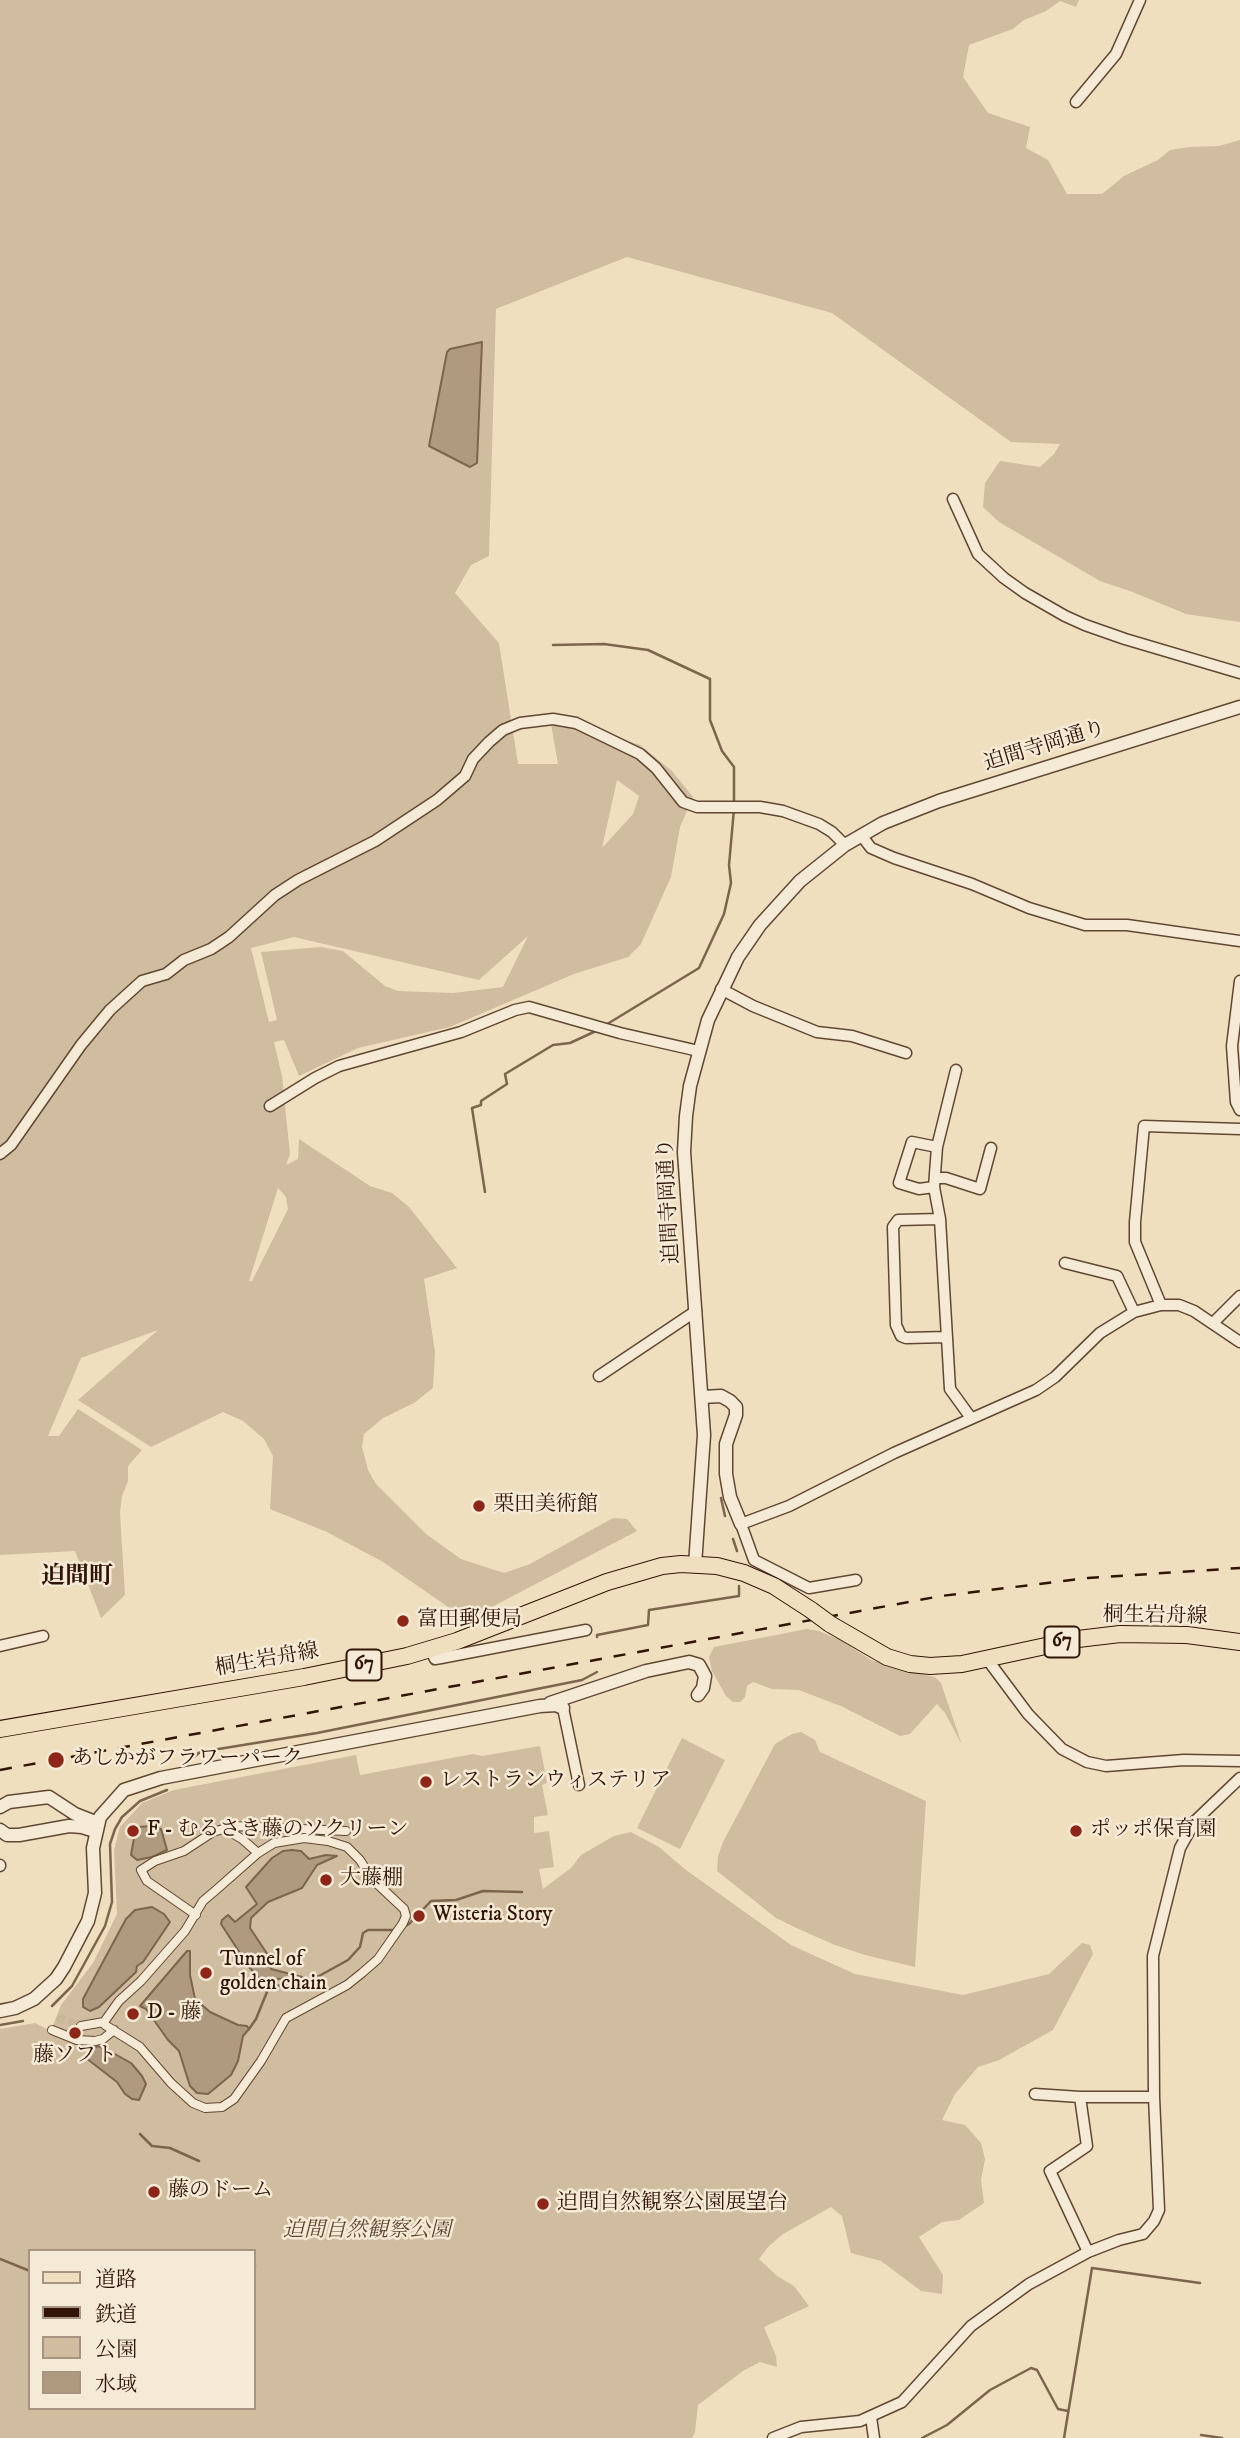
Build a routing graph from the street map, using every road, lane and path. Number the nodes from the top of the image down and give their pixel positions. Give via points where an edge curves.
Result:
1 (1140, 0) edge
2 (1076, 103) dead end
3 (953, 499) dead end
4 (1240, 673) edge
5 (1240, 706) edge
6 (861, 835) junction
7 (845, 845) junction
8 (1240, 942) edge
9 (1240, 981) edge
10 (721, 989) junction
11 (699, 1051) junction
12 (906, 1053) dead end
13 (956, 1070) dead end
14 (270, 1106) dead end
15 (1240, 1110) edge
16 (1240, 1129) edge
17 (937, 1147) junction
18 (991, 1148) dead end
19 (0, 1154) edge
20 (934, 1183) junction
21 (940, 1219) junction
22 (1065, 1263) dead end
23 (1240, 1296) edge
24 (1161, 1305) junction
25 (696, 1311) junction
26 (1134, 1312) junction
27 (1213, 1323) junction
28 (947, 1337) junction
29 (1240, 1342) edge
30 (599, 1376) dead end
31 (702, 1397) junction
32 (971, 1418) junction
33 (741, 1524) junction
34 (695, 1565) junction
35 (856, 1580) dead end
36 (586, 1630) dead end
37 (43, 1636) dead end
38 (1240, 1642) edge
39 (0, 1646) edge
40 (430, 1649) junction
41 (987, 1659) junction
42 (698, 1695) dead end
43 (540, 1706) junction
44 (564, 1708) joint
45 (0, 1729) edge
46 (1240, 1761) edge
47 (1240, 1779) edge
48 (579, 1786) dead end
49 (0, 1807) edge
50 (97, 1827) junction
51 (225, 1829) junction
52 (0, 1830) edge
53 (340, 1843) junction
54 (258, 1853) junction
55 (197, 1914) junction
56 (0, 2011) edge
57 (104, 2022) junction
58 (81, 2026) tunnel mouth
59 (52, 2030) dead end
60 (114, 2030) junction
61 (1035, 2094) dead end
62 (1154, 2096) junction
63 (1080, 2097) junction
64 (1088, 2252) junction
65 (871, 2417) junction
66 (773, 2438) edge
67 (874, 2438) edge

1 - 2 street via 1116,54
3 - 4 street via 978,554 1026,593 1098,630
5 - 6 street, 迫間寺岡通り via 939,801
6 - 7 street, 迫間寺岡通り
6 - 8 street via 870,848 894,858 1085,925 1127,925
7 - 10 street, 迫間寺岡通り via 782,900 744,948
7 - 19 street via 818,824 783,811 697,807 683,802 640,754 576,723 553,719 520,723 489,742 465,776 437,800 375,841 275,895 211,949 166,974 142,981 81,1045
9 - 15 street via 1232,1046
10 - 11 street, 迫間寺岡通り
10 - 12 street via 817,1032 852,1036
11 - 14 street via 529,1007 461,1032 339,1066
11 - 25 street, 迫間寺岡通り via 690,1086 684,1152
13 - 17 street
16 - 24 street via 1144,1126 1135,1242
17 - 20 street
17 - 20 street via 912,1142 899,1183 919,1189
18 - 20 street via 980,1189 946,1178
20 - 21 street
21 - 28 street
21 - 28 street via 898,1220 892,1227 896,1325 906,1338
22 - 26 street via 1117,1276
23 - 27 street
24 - 26 street
24 - 27 street via 1187,1308
25 - 30 street
25 - 31 street, 迫間寺岡通り
26 - 32 street via 1100,1333 1036,1390
27 - 29 street
28 - 32 street via 950,1389
31 - 33 street via 721,1396 736,1407 726,1444 726,1474
31 - 34 street, 迫間寺岡通り
32 - 33 street via 789,1506
33 - 35 street via 754,1560 809,1588
34 - 40 main road, 桐生岩舟線 / 67 via 643,1570
34 - 41 main road, 桐生岩舟線 / 67, bridge via 729,1569 774,1586 877,1652 911,1664 947,1666
36 - 40 street via 441,1658 435,1658
37 - 39 street
38 - 41 main road, 桐生岩舟線 / 67 via 1120,1634
40 - 45 main road, 桐生岩舟線 / 67 via 304,1677
41 - 46 street via 1028,1714 1062,1749 1087,1762 1106,1766
42 - 43 street via 705,1676 699,1665 689,1662 646,1671
43 - 44 street
43 - 50 street via 135,1784 118,1796
44 - 48 street
47 - 62 street via 1195,1821 1180,1848 1153,1956
49 - 50 street via 49,1797
50 - 52 street via 69,1826 19,1835
50 - 56 street via 88,1921 64,1967 34,1999
51 - 53 street via 348,1828
51 - 54 street
51 - 55 street via 141,1870 147,1881
53 - 54 street via 288,1839
53 - 60 street via 406,1916 378,1959 362,1973 286,2018 234,2099 213,2108 193,2103 140,2047
54 - 55 street via 203,1901
55 - 57 street
57 - 58 street
57 - 60 street
59 - 60 street via 95,2041
61 - 63 street
62 - 63 street
62 - 64 street via 1159,2210 1143,2234
63 - 64 street via 1087,2146 1050,2171
64 - 65 street via 1030,2284 971,2326 901,2402
65 - 66 street via 801,2427
65 - 67 street

